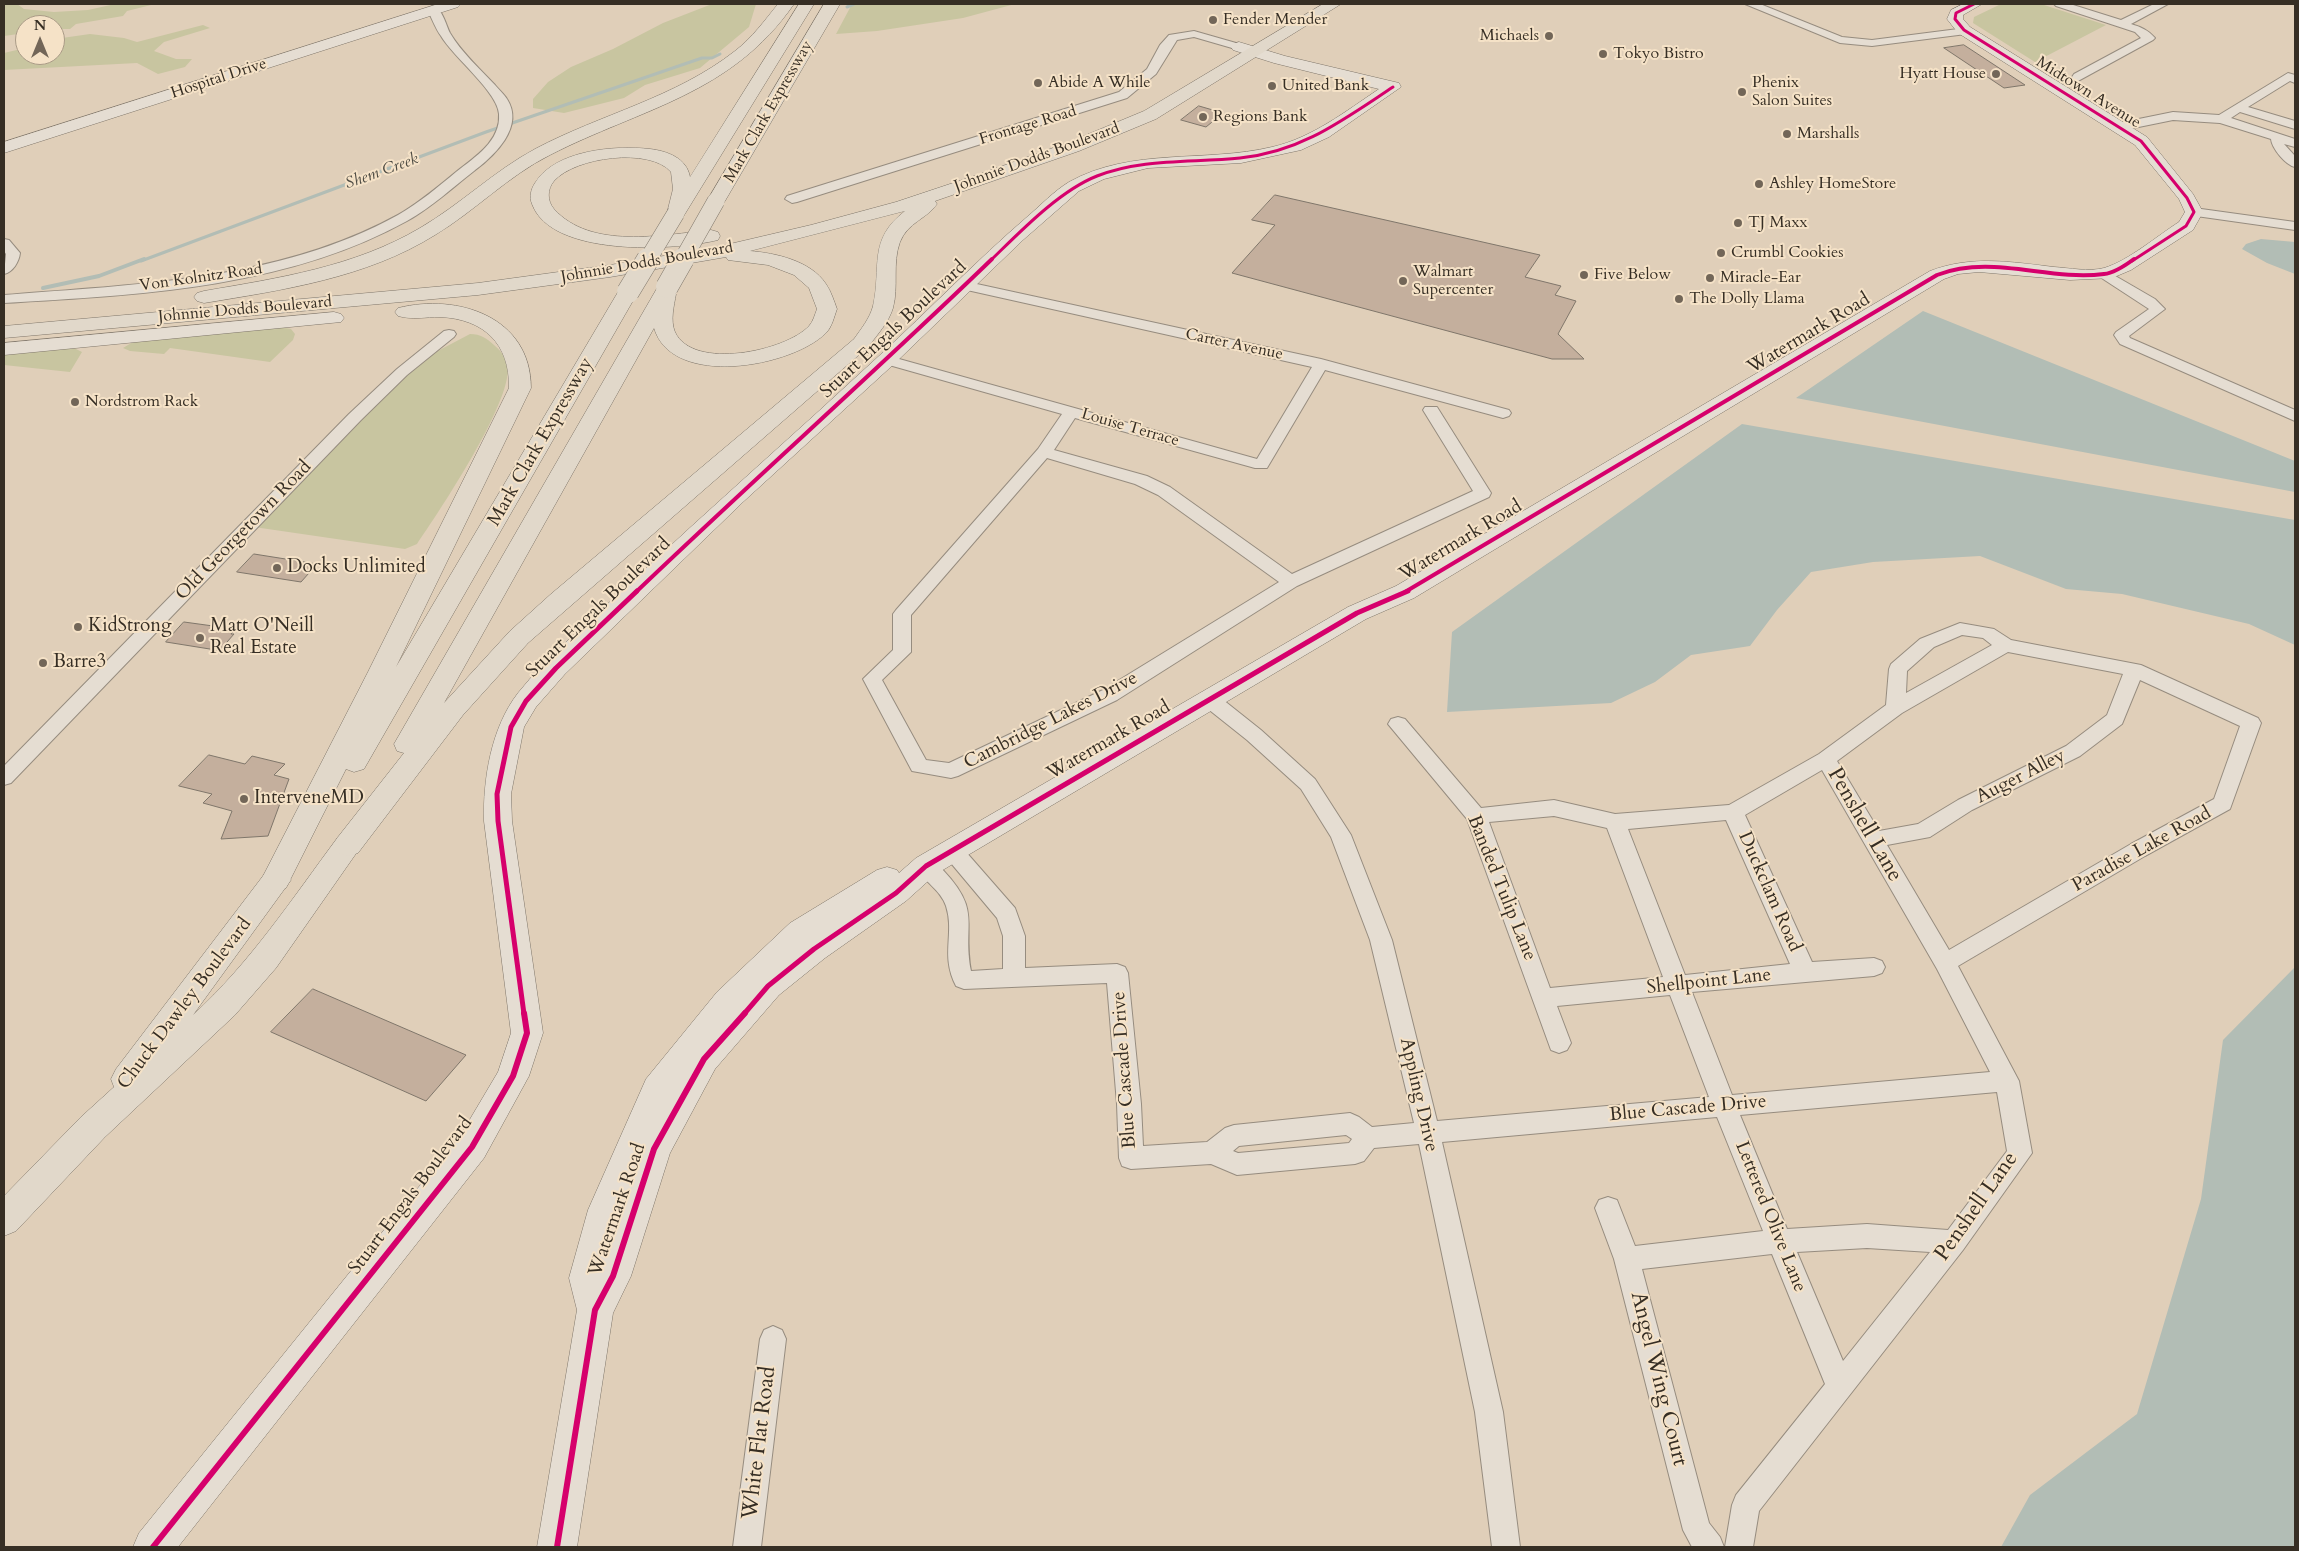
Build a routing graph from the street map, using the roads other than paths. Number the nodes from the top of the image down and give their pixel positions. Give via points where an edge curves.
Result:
1 (453, 4) edge
2 (786, 4) edge
3 (806, 4) edge
4 (832, 4) edge
5 (1310, 4) edge
6 (1333, 4) edge
7 (1751, 4) edge
8 (1974, 4) edge
9 (2060, 4) edge
10 (2162, 4) edge
11 (437, 5) edge
12 (2122, 24) junction
13 (1966, 31) junction
14 (1247, 49) junction
15 (1326, 71) junction
16 (2078, 77) dead end
17 (2295, 79) edge
18 (2238, 108) junction
19 (1358, 110) junction
20 (2221, 119) junction
21 (2295, 125) edge
22 (2119, 127) junction
23 (2277, 138) junction
24 (2295, 144) edge
25 (4, 148) edge
26 (2295, 163) edge
27 (964, 186) junction
28 (792, 199) dead end
29 (2194, 212) junction
30 (676, 213) junction
31 (796, 216) dead end
32 (2295, 226) edge
33 (731, 231) dead end
34 (712, 236) junction
35 (4, 243) edge
36 (4, 270) edge
37 (2105, 274) junction
38 (963, 285) junction
39 (667, 288) junction
40 (478, 289) junction
41 (4, 299) edge
42 (201, 306) junction
43 (4, 317) edge
44 (334, 318) joint
45 (4, 332) edge
46 (449, 334) dead end
47 (4, 342) edge
48 (4, 350) edge
49 (887, 360) junction
50 (1321, 364) junction
51 (1431, 410) dead end
52 (1072, 412) junction
53 (1503, 413) dead end
54 (2295, 416) edge
55 (1044, 452) junction
56 (1291, 582) junction
57 (2006, 645) junction
58 (2134, 670) junction
59 (1210, 700) junction
60 (1895, 708) junction
61 (1398, 724) dead end
62 (1826, 759) junction
63 (4, 778) edge
64 (1733, 812) junction
65 (1476, 816) junction
66 (1615, 822) junction
67 (1873, 840) junction
68 (348, 845) junction
69 (939, 858) junction
70 (276, 880) junction
71 (1944, 963) junction
72 (1874, 967) dead end
73 (1805, 972) junction
74 (1014, 978) junction
75 (1678, 986) junction
76 (1544, 998) junction
77 (1559, 1043) dead end
78 (2007, 1081) junction
79 (1724, 1106) junction
80 (93, 1127) junction
81 (1428, 1132) junction
82 (1608, 1208) dead end
83 (4, 1220) edge
84 (1780, 1241) junction
85 (1954, 1242) junction
86 (1627, 1258) junction
87 (773, 1339) dead end
88 (1840, 1387) junction
89 (152, 1547) edge
90 (557, 1547) edge
91 (747, 1547) edge
92 (1506, 1547) edge
93 (1710, 1547) edge
94 (1739, 1547) edge

1 - 11 street, Hospital Drive
2 - 42 main road via 750,46 727,65 665,99 540,153 412,241 330,272
3 - 30 main road, Mark Clark Expressway
4 - 39 main road, Mark Clark Expressway, bridge
5 - 14 main road
6 - 14 main road
7 - 13 street via 1840,40 1872,43
8 - 13 street via 1956,14 1955,19
9 - 12 street
10 - 12 street
11 - 25 street, Hospital Drive
11 - 41 street, Von Kolnitz Road via 446,36 502,101 506,110 503,133 497,144 430,200 361,238 264,270 213,279
12 - 16 street via 2146,33 2149,38
13 - 22 street, Midtown Avenue
14 - 15 street, Stuart Engals Boulevard
14 - 27 main road, Johnnie Dodds Boulevard via 1150,115
14 - 28 street, Frontage Road via 1201,36 1180,35 1169,40 1152,71 1123,95
14 - 31 main road, Johnnie Dodds Boulevard via 1126,111 1056,140 877,199
15 - 19 street via 1346,82 1358,94
15 - 19 street, Stuart Engals Boulevard via 1393,87
17 - 18 street via 2288,76
18 - 20 street
18 - 21 street
19 - 38 street, Stuart Engals Boulevard via 1323,133 1274,152 1241,158 1148,163 1098,175 1073,188
20 - 22 street via 2172,116
20 - 23 street
22 - 29 street, Midtown Avenue via 2141,141 2154,155
23 - 24 street
23 - 26 street via 2278,145
27 - 40 main road, Johnnie Dodds Boulevard via 833,225 717,253
27 - 68 main road via 916,212 896,230 885,261 883,307 861,343 520,637 454,708
29 - 32 street
29 - 37 street via 2186,226 2124,266
30 - 34 main road via 682,189 680,171 668,159 645,153 612,154 580,160 549,176 539,193 539,200 551,218 577,233 634,241
30 - 70 main road, Mark Clark Expressway, bridge via 348,771
33 - 34 main road, Johnnie Dodds Boulevard
34 - 42 main road, Johnnie Dodds Boulevard via 615,256
35 - 36 street via 13,253
37 - 54 street via 2158,309 2122,335 2125,341
37 - 59 street, Watermark Road via 1955,268 1937,275 1405,592 1357,613
38 - 49 street, Stuart Engals Boulevard
38 - 50 street, Carter Avenue
39 - 40 main road via 662,320 668,339 680,350 704,358 745,359 794,348 820,329 826,311 822,291 797,269 774,260 743,256 712,258 560,284
39 - 68 main road, Mark Clark Expressway
40 - 42 main road, Johnnie Dodds Boulevard
42 - 43 main road, Johnnie Dodds Boulevard
42 - 45 main road, Johnnie Dodds Boulevard
42 - 47 main road
44 - 48 street, Johnnie Dodds Boulevard
44 - 70 main road via 433,311 471,316 499,332 510,343 520,366 520,388
46 - 63 street, Old Georgetown Road via 402,372 355,417
49 - 52 street, Louise Terrace
49 - 89 street, Stuart Engals Boulevard via 728,504 563,661 526,701 511,728 497,794 527,1033 513,1076 472,1147
50 - 52 street, Louise Terrace via 1261,464
50 - 53 street, Carter Avenue
51 - 56 street, Cambridge Lakes Drive via 1483,493
52 - 55 street, Cambridge Lakes Drive
55 - 56 street via 1141,480 1164,491
55 - 56 street, Cambridge Lakes Drive via 902,614 902,652 872,679 919,766 952,771 1110,695
57 - 58 street, Paradise Lake Road
57 - 60 street
57 - 60 street, Paradise Lake Road via 1988,633 1960,628 1927,643 1898,669
58 - 67 street, Auger Alley via 2116,719 2073,750 1965,806 1924,832
58 - 71 street, Paradise Lake Road via 2251,723 2223,804
59 - 69 street, Watermark Road
59 - 81 street, Appling Drive via 1308,784 1341,835 1381,940
60 - 62 street
61 - 65 street, Banded Tulip Lane
62 - 64 street
62 - 67 street, Penshell Lane
64 - 66 street
64 - 73 street, Duckclam Road
65 - 66 street via 1554,808
65 - 76 street, Banded Tulip Lane
66 - 75 street, Lettered Olive Lane
67 - 71 street, Penshell Lane
68 - 80 main road, Chuck Dawley Boulevard via 265,959 224,1006
69 - 74 street via 1007,914 1014,936
69 - 74 street, Blue Cascade Drive via 958,916 959,972 964,980
69 - 90 street, Watermark Road via 768,986 704,1059 654,1149 613,1276 594,1310
70 - 80 main road, Chuck Dawley Boulevard
71 - 78 street, Penshell Lane
72 - 73 street, Shellpoint Lane
73 - 75 street, Shellpoint Lane
74 - 81 street, Blue Cascade Drive via 1117,974 1130,1104 1131,1158 1212,1153 1237,1164 1355,1153 1368,1138
75 - 76 street, Shellpoint Lane
75 - 79 street, Lettered Olive Lane
76 - 77 street, Banded Tulip Lane
78 - 79 street, Blue Cascade Drive
78 - 85 street, Penshell Lane via 2020,1153
79 - 81 street, Blue Cascade Drive
79 - 84 street, Lettered Olive Lane
80 - 83 main road, Chuck Dawley Boulevard
81 - 92 street, Appling Drive via 1489,1412
82 - 86 street, Angel Wing Court
84 - 85 street via 1867,1236
84 - 86 street
84 - 88 street, Lettered Olive Lane
85 - 88 street, Penshell Lane
86 - 93 street, Angel Wing Court via 1697,1530
87 - 91 street, White Flat Road
88 - 94 street, Penshell Lane via 1746,1505

